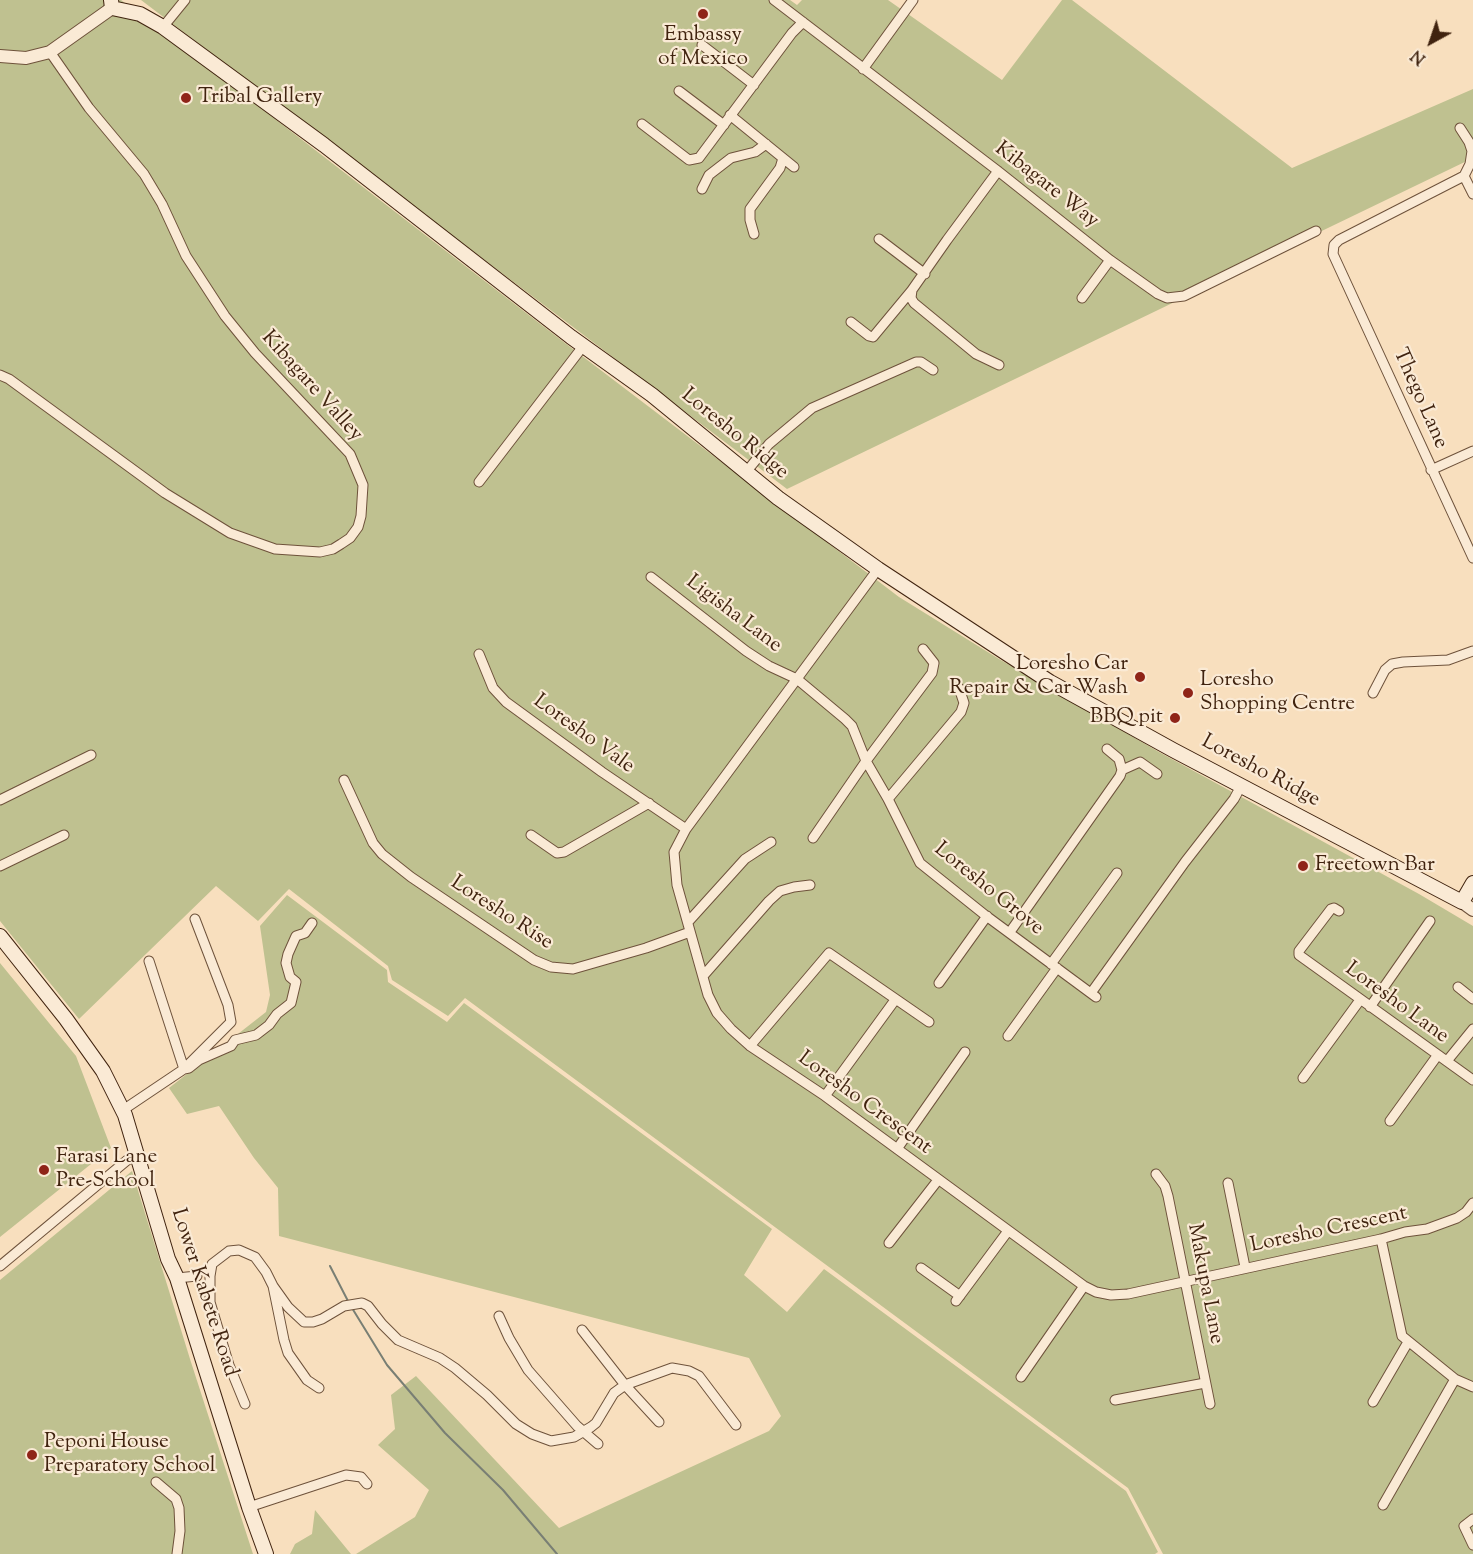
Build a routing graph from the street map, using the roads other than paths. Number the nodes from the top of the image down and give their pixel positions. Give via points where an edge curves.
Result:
1 (185, 0) edge
2 (774, 0) edge
3 (913, 0) edge
4 (111, 4) edge
5 (803, 22) junction
6 (164, 27) junction
7 (702, 45) dead end
8 (50, 52) junction
9 (0, 56) edge
10 (864, 69) junction
11 (754, 85) junction
12 (679, 91) dead end
13 (730, 116) junction
14 (642, 124) dead end
15 (724, 124) junction
16 (1460, 128) dead end
17 (766, 144) junction
18 (783, 158) junction
19 (794, 167) dead end
20 (998, 171) junction
21 (1464, 176) junction
22 (702, 189) dead end
23 (1473, 194) edge
24 (1316, 231) dead end
25 (754, 234) dead end
26 (879, 239) dead end
27 (1110, 260) junction
28 (925, 274) junction
29 (912, 290) junction
30 (1082, 298) dead end
31 (851, 322) dead end
32 (584, 345) junction
33 (999, 365) dead end
34 (933, 370) dead end
35 (3, 375) edge
36 (1473, 451) edge
37 (1431, 470) junction
38 (747, 471) junction
39 (479, 482) dead end
40 (1473, 558) edge
41 (878, 569) junction
42 (651, 577) dead end
43 (923, 649) dead end
44 (1473, 651) edge
45 (479, 654) dead end
46 (797, 679) junction
47 (959, 688) dead end
48 (1373, 693) dead end
49 (1107, 748) dead end
50 (91, 755) dead end
51 (866, 761) junction
52 (1122, 770) junction
53 (1156, 774) dead end
54 (344, 780) dead end
55 (1241, 786) junction
56 (888, 799) junction
57 (0, 800) edge
58 (649, 803) junction
59 (686, 829) junction
60 (64, 835) dead end
61 (531, 835) dead end
62 (813, 838) dead end
63 (771, 842) dead end
64 (0, 866) edge
65 (1117, 873) dead end
66 (1473, 884) edge
67 (810, 885) dead end
68 (1467, 906) edge
69 (1339, 911) dead end
70 (987, 916) junction
71 (195, 919) dead end
72 (1430, 921) dead end
73 (688, 922) junction
74 (312, 923) dead end
75 (690, 932) junction
76 (1010, 932) junction
77 (0, 936) edge
78 (149, 961) dead end
79 (1054, 966) junction
80 (703, 976) junction
81 (939, 983) dead end
82 (1458, 987) dead end
83 (1473, 999) edge
84 (895, 1000) junction
85 (1360, 1000) junction
86 (1370, 1007) junction
87 (928, 1022) dead end
88 (1473, 1029) edge
89 (1008, 1036) dead end
90 (750, 1046) junction
91 (965, 1052) dead end
92 (1437, 1056) junction
93 (1447, 1062) junction
94 (184, 1069) junction
95 (1303, 1078) dead end
96 (1473, 1080) edge
97 (825, 1096) junction
98 (123, 1110) junction
99 (1390, 1121) dead end
100 (897, 1149) junction
101 (137, 1152) junction
102 (1156, 1174) dead end
103 (938, 1180) junction
104 (1228, 1183) dead end
105 (1473, 1203) edge
106 (1008, 1231) junction
107 (1381, 1239) junction
108 (889, 1243) dead end
109 (0, 1266) edge
110 (1245, 1267) junction
111 (921, 1268) dead end
112 (203, 1276) junction
113 (177, 1278) junction
114 (1185, 1280) junction
115 (273, 1286) junction
116 (1084, 1286) junction
117 (499, 1316) dead end
118 (582, 1330) dead end
119 (1408, 1342) junction
120 (1021, 1377) dead end
121 (1455, 1379) junction
122 (1205, 1383) junction
123 (624, 1385) junction
124 (319, 1388) dead end
125 (1473, 1388) edge
126 (1115, 1400) dead end
127 (1373, 1402) dead end
128 (245, 1404) dead end
129 (1210, 1404) dead end
130 (659, 1422) dead end
131 (736, 1425) dead end
132 (583, 1431) junction
133 (598, 1444) dead end
134 (156, 1482) dead end
135 (367, 1484) dead end
136 (1383, 1505) dead end
137 (249, 1507) junction
138 (1473, 1519) edge
139 (1473, 1545) edge
140 (177, 1554) edge
141 (266, 1554) edge

1 - 6 street
2 - 5 street, Kibagare Way
3 - 10 street
4 - 6 main road, Loresho Ridge
4 - 8 street, Loresho Ridge
5 - 10 street, Kibagare Way
5 - 11 street
6 - 32 main road, Loresho Ridge
7 - 11 street
8 - 9 street, Loresho Ridge via 26,58
8 - 35 street, Kibagare Valley via 89,108 144,174 186,256 225,316 350,454 363,485 358,527 341,544 320,552 274,549 245,540 165,493
10 - 20 street, Kibagare Way
11 - 13 street
12 - 15 street
13 - 15 street
13 - 17 street
14 - 15 street via 693,161
16 - 21 street via 1472,151
17 - 18 street
17 - 22 street via 755,152 731,158 710,175
18 - 19 street
18 - 25 street via 750,209
20 - 27 street, Kibagare Way
20 - 28 street
21 - 23 street
21 - 37 street, Thego Lane via 1334,245 1333,254
24 - 27 street, Kibagare Way via 1177,298 1152,291
26 - 28 street
27 - 30 street
28 - 29 street
29 - 31 street via 873,337
29 - 33 street via 914,303 976,354
32 - 38 main road, Loresho Ridge
32 - 39 street
34 - 38 street via 916,362 812,408 769,444
36 - 37 street
37 - 40 street, Thego Lane
38 - 41 main road, Loresho Ridge via 778,498
41 - 46 street, Loresho Crescent
41 - 55 main road, Loresho Ridge via 1050,682
42 - 46 street, Ligisha Lane via 746,651
43 - 51 street via 934,663 932,673
44 - 48 street via 1448,660 1392,664
45 - 58 street, Loresho Vale via 497,694
46 - 51 street, Loresho Grove via 852,726
46 - 59 street, Loresho Crescent
47 - 56 street via 964,704 961,712
49 - 52 street via 1119,759
50 - 57 street
51 - 56 street, Loresho Grove
51 - 62 street
52 - 53 street via 1140,762
52 - 76 street
54 - 75 street, Loresho Rise via 382,854 534,960 573,969
55 - 68 main road, Loresho Ridge
55 - 79 street, Loresho Grove via 1094,995
56 - 70 street, Loresho Grove via 920,863
58 - 59 street, Loresho Vale
58 - 61 street via 564,852 558,853
59 - 73 street, Loresho Crescent via 674,852 674,863
60 - 64 street
63 - 73 street via 745,859
65 - 79 street
66 - 68 main road
67 - 80 street via 780,891
69 - 85 street, Loresho Lane via 1331,909 1299,955
70 - 76 street, Loresho Grove
70 - 81 street
71 - 94 street via 231,1022
72 - 86 street
73 - 75 street, Loresho Crescent
74 - 94 street via 305,933 296,936 288,954 286,963 296,982 291,1003 256,1035 235,1040 229,1047
75 - 80 street, Loresho Crescent
76 - 79 street, Loresho Grove
77 - 98 main road, Lower Kabete Road via 103,1071
78 - 94 street
79 - 89 street
80 - 90 street, Loresho Crescent via 717,1013
82 - 83 street
84 - 87 street
84 - 90 street via 829,953
84 - 97 street
85 - 86 street, Loresho Lane
85 - 95 street
86 - 92 street, Loresho Lane
88 - 93 street
90 - 97 street, Loresho Crescent
91 - 100 street
92 - 93 street, Loresho Lane
92 - 99 street
93 - 96 street, Loresho Lane
94 - 98 street
97 - 100 street, Loresho Crescent
98 - 101 main road, Lower Kabete Road
100 - 103 street, Loresho Crescent
101 - 109 street
101 - 113 main road, Lower Kabete Road
102 - 114 street, Makupa Lane via 1168,1196
103 - 106 street, Loresho Crescent
103 - 108 street
104 - 110 street
105 - 107 street, Loresho Crescent via 1466,1212 1441,1225
106 - 111 street via 958,1299
106 - 116 street, Loresho Crescent
107 - 110 street, Loresho Crescent
107 - 119 street via 1400,1330
110 - 114 street, Loresho Crescent
112 - 113 street
112 - 115 street via 220,1257 239,1250 255,1257
112 - 128 street via 229,1365
113 - 137 main road, Lower Kabete Road
114 - 116 street, Loresho Crescent via 1117,1295
114 - 122 street, Makupa Lane
115 - 124 street via 288,1353 307,1380
115 - 132 street via 304,1322 322,1319 344,1306 368,1306 398,1340 455,1368 532,1434 551,1441 574,1437
116 - 120 street
117 - 132 street via 528,1370
118 - 123 street
119 - 121 street
119 - 127 street
121 - 125 street
121 - 136 street
122 - 126 street
122 - 129 street, Makupa Lane
123 - 130 street
123 - 131 street via 672,1368 689,1371 699,1376
123 - 132 street via 614,1393 596,1423
132 - 133 street
134 - 140 street via 176,1499 179,1508
135 - 137 street via 361,1477 346,1475
137 - 141 main road, Lower Kabete Road
138 - 139 street via 1464,1527

